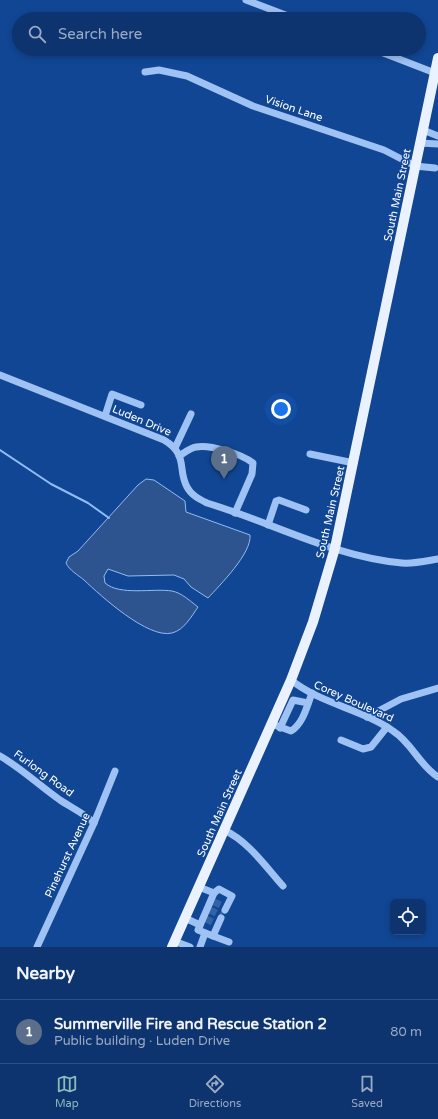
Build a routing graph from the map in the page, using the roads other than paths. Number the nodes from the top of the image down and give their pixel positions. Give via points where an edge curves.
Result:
1 (246, 0) edge
2 (278, 12) edge
3 (392, 56) edge
4 (438, 58) edge
5 (145, 72) dead end
6 (435, 73) junction
7 (423, 130) junction
8 (438, 136) edge
9 (420, 143) junction
10 (438, 144) edge
11 (416, 166) junction
12 (435, 168) dead end
13 (0, 374) edge
14 (141, 405) dead end
15 (191, 414) dead end
16 (105, 416) junction
17 (175, 448) junction
18 (310, 454) dead end
19 (179, 456) junction
20 (354, 462) junction
21 (306, 510) dead end
22 (235, 513) junction
23 (268, 525) junction
24 (335, 548) junction
25 (438, 559) edge
26 (291, 680) junction
27 (438, 688) edge
28 (312, 694) junction
29 (288, 698) junction
30 (308, 703) junction
31 (366, 717) junction
32 (276, 726) junction
33 (387, 727) junction
34 (341, 740) dead end
35 (0, 756) edge
36 (115, 771) dead end
37 (438, 777) edge
38 (94, 823) junction
39 (224, 830) junction
40 (283, 886) dead end
41 (199, 887) junction
42 (213, 898) junction
43 (225, 908) dead end
44 (185, 918) junction
45 (203, 921) junction
46 (218, 922) dead end
47 (205, 933) junction
48 (213, 936) junction
49 (229, 942) dead end
50 (173, 944) edge
51 (37, 947) edge
52 (190, 947) edge
53 (200, 947) edge

1 - 2 street
3 - 6 street
4 - 6 main road, South Main Street
5 - 11 street, Vision Lane via 159,70 187,76 253,106 384,150
6 - 7 main road, South Main Street
7 - 8 street
7 - 9 main road, South Main Street
9 - 10 street
9 - 11 main road, South Main Street
11 - 12 street, Vision Lane
11 - 20 main road, South Main Street
13 - 16 street, Luden Drive
14 - 16 street via 112,394
15 - 17 street
16 - 17 street, Luden Drive via 164,440
17 - 19 street, Luden Drive
18 - 20 street
19 - 22 street, Luden Drive via 186,485 191,492 207,503
19 - 22 street via 200,446 221,450 253,463 252,474
20 - 24 main road, South Main Street
21 - 23 street via 278,500
22 - 23 street, Luden Drive
23 - 24 street, Luden Drive
24 - 25 street, Luden Drive via 402,563
24 - 26 main road, South Main Street via 313,622
26 - 28 street, Corey Boulevard
26 - 29 main road, South Main Street
27 - 31 street via 402,699
28 - 30 street
28 - 31 street, Corey Boulevard
29 - 30 street
29 - 32 main road, South Main Street
30 - 32 street via 295,729 291,731
31 - 33 street, Corey Boulevard
32 - 39 main road, South Main Street
33 - 34 street via 371,747 363,749
33 - 37 street, Corey Boulevard via 408,743 423,765
35 - 38 street, Furlong Road
36 - 38 street, Pinehurst Avenue
38 - 51 street, Pinehurst Avenue
39 - 40 street via 233,834
39 - 41 main road, South Main Street
41 - 42 street
41 - 44 main road, South Main Street
42 - 43 street via 219,889 232,896
42 - 45 street
44 - 45 street
44 - 50 main road, South Main Street
45 - 47 street via 198,930
46 - 48 street
47 - 48 street
47 - 53 street
48 - 49 street
50 - 52 street

